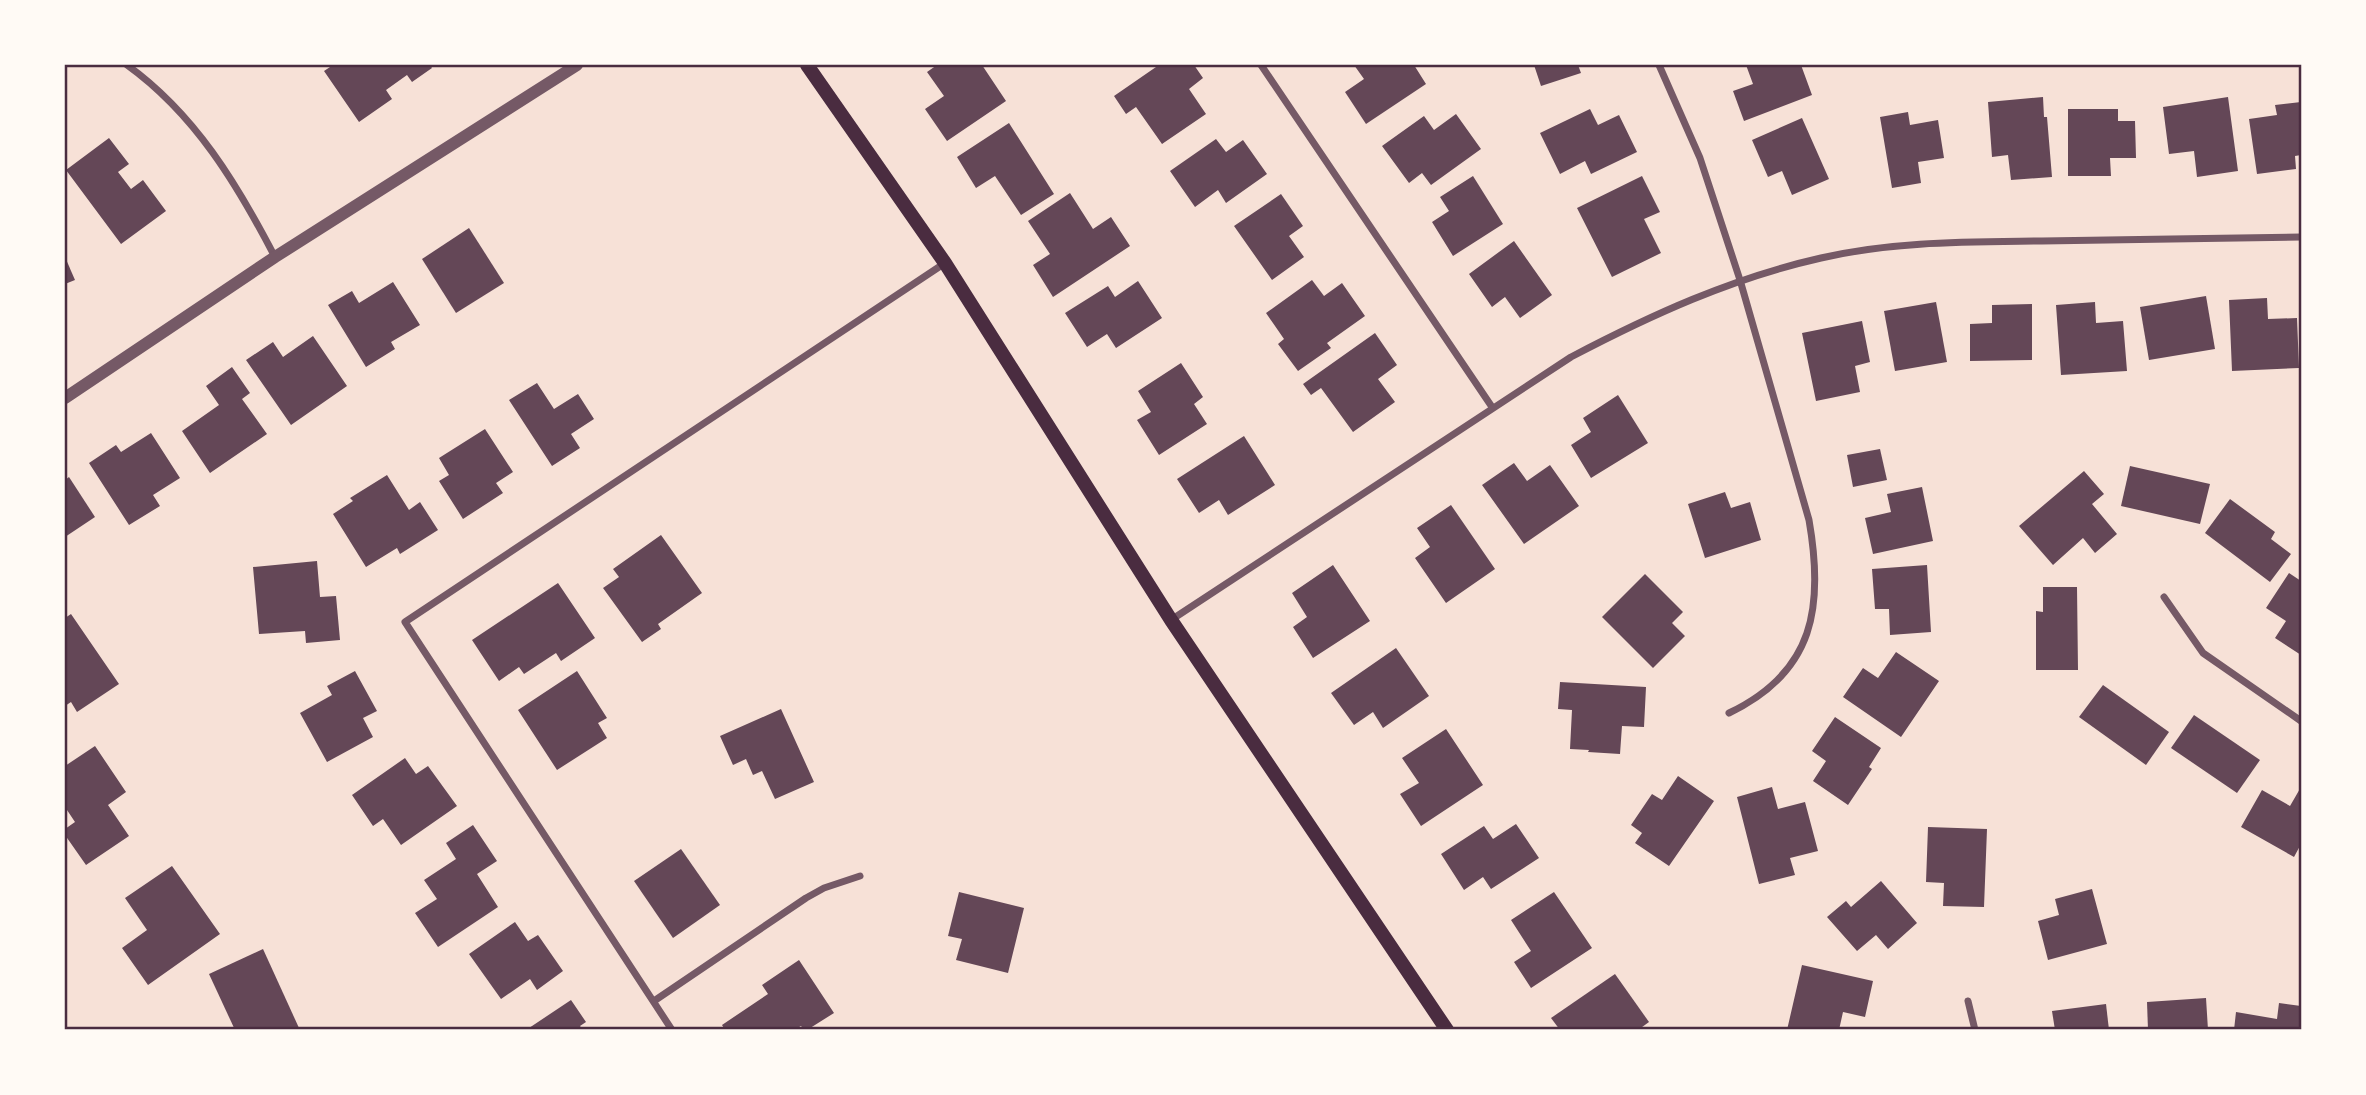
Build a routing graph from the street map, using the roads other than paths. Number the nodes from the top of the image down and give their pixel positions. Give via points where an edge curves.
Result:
1 (127, 65) edge
2 (577, 65) edge
3 (807, 65) edge
4 (1261, 65) edge
5 (1659, 65) edge
6 (2301, 237) edge
7 (275, 257) junction
8 (945, 263) junction
9 (1740, 280) junction
10 (65, 398) edge
11 (1492, 407) junction
12 (2164, 597) dead end
13 (1171, 620) junction
14 (1729, 713) dead end
15 (2301, 721) edge
16 (860, 876) dead end
17 (654, 1001) junction
18 (1968, 1001) dead end
19 (1442, 1028) edge
20 (672, 1030) edge
21 (1975, 1030) edge

1 - 7 street via 189,119 225,168
2 - 7 street
3 - 8 main road
4 - 11 street
5 - 9 street via 1700,158
6 - 9 street via 1930,243 1821,258
7 - 10 street
8 - 13 main road
8 - 17 street via 405,622
9 - 11 street via 1629,326
9 - 14 street via 1809,520 1816,570 1810,626 1793,663 1765,692
11 - 13 street
12 - 15 street via 2203,653
13 - 19 main road
16 - 17 street via 806,898
17 - 20 street
18 - 21 street

